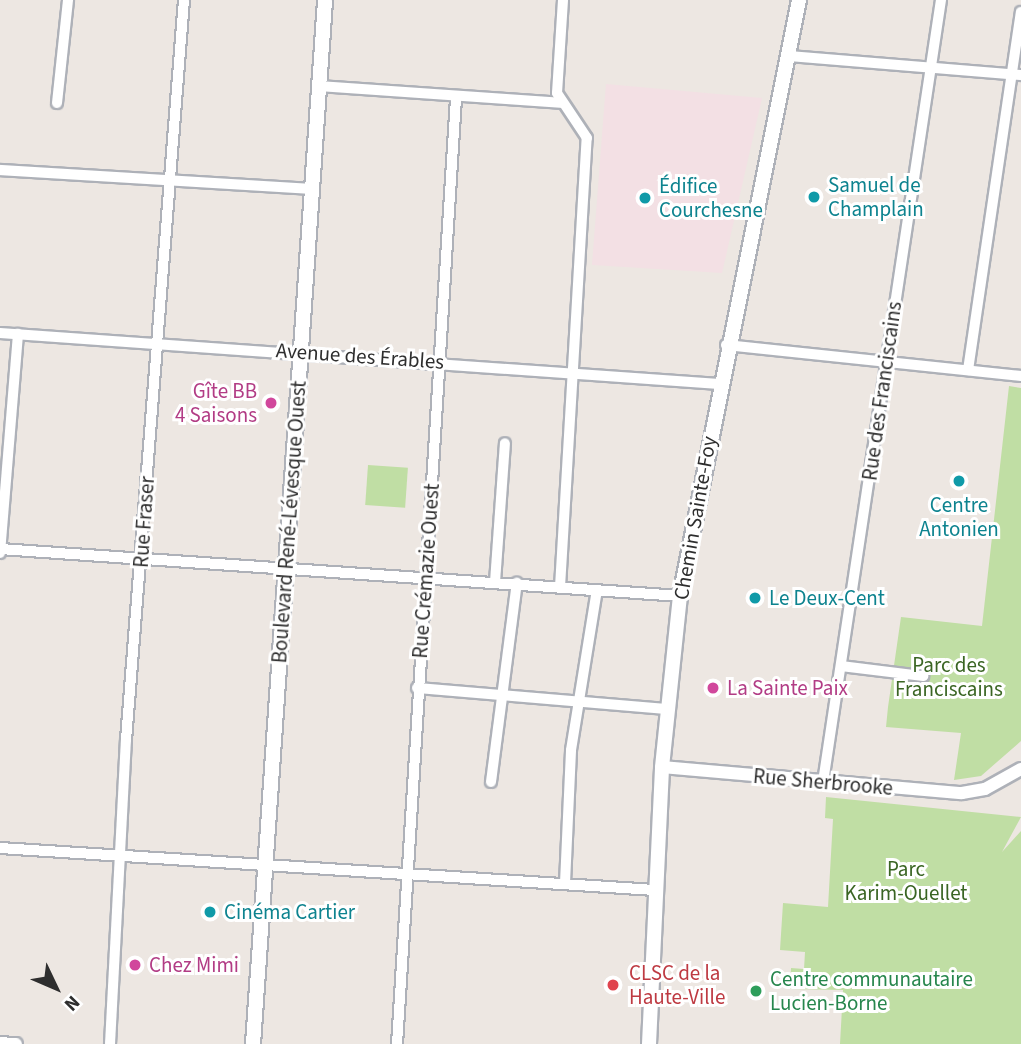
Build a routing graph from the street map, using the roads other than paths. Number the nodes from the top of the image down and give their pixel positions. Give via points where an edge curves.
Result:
1 (68, 0) edge
2 (184, 0) edge
3 (325, 0) edge
4 (564, 0) edge
5 (799, 0) edge
6 (941, 0) edge
7 (1021, 12) edge
8 (788, 55) junction
9 (932, 70) junction
10 (1017, 74) edge
11 (320, 86) junction
12 (456, 99) junction
13 (57, 103) dead end
14 (562, 103) junction
15 (0, 170) edge
16 (170, 179) junction
17 (311, 189) junction
18 (0, 333) edge
19 (19, 334) junction
20 (159, 345) junction
21 (726, 345) junction
22 (302, 352) junction
23 (440, 361) junction
24 (887, 361) junction
25 (968, 370) junction
26 (573, 372) junction
27 (1021, 376) edge
28 (719, 384) junction
29 (505, 443) dead end
30 (0, 550) edge
31 (142, 557) junction
32 (285, 566) junction
33 (426, 576) junction
34 (495, 582) junction
35 (517, 583) junction
36 (560, 587) junction
37 (597, 590) junction
38 (680, 596) junction
39 (841, 666) junction
40 (923, 676) dead end
41 (417, 688) junction
42 (502, 695) junction
43 (580, 702) junction
44 (667, 709) junction
45 (662, 767) junction
46 (1021, 769) edge
47 (491, 782) dead end
48 (823, 782) junction
49 (0, 848) edge
50 (120, 856) junction
51 (265, 866) junction
52 (407, 873) junction
53 (565, 883) junction
54 (654, 890) junction
55 (0, 1043) edge
56 (16, 1044) edge
57 (110, 1044) edge
58 (253, 1044) edge
59 (397, 1044) edge
60 (649, 1044) edge

1 - 13 street
2 - 16 street, Rue Fraser
3 - 11 main road, Boulevard René-Lévesque Ouest
4 - 14 street via 557,93
5 - 8 main road, Chemin Sainte-Foy
6 - 9 street, Rue des Franciscains
7 - 10 street
8 - 9 street
8 - 21 main road, Chemin Sainte-Foy
9 - 10 street
9 - 24 street, Rue des Franciscains
10 - 25 street
11 - 12 street
11 - 17 main road, Boulevard René-Lévesque Ouest
12 - 14 street
12 - 23 street, Rue Crémazie Ouest
14 - 26 street via 587,138
15 - 16 street
16 - 17 street
16 - 20 street, Rue Fraser
17 - 22 main road, Boulevard René-Lévesque Ouest
18 - 19 street, Avenue des Érables
19 - 20 street, Avenue des Érables
19 - 30 street
20 - 22 street, Avenue des Érables
20 - 31 street, Rue Fraser
21 - 24 street
21 - 28 main road, Chemin Sainte-Foy
22 - 23 street, Avenue des Érables
22 - 32 main road, Boulevard René-Lévesque Ouest
23 - 26 street, Avenue des Érables
23 - 33 street, Rue Crémazie Ouest
24 - 25 street
24 - 39 street, Rue des Franciscains
25 - 27 street
26 - 28 street, Avenue des Érables
26 - 36 street
28 - 38 main road, Chemin Sainte-Foy
29 - 34 street
30 - 31 street
31 - 32 street
31 - 50 street, Rue Fraser
32 - 33 street
32 - 51 main road, Boulevard René-Lévesque Ouest
33 - 34 street
33 - 41 street, Rue Crémazie Ouest
34 - 35 street
35 - 36 street
35 - 42 street
36 - 37 street
37 - 38 street
37 - 43 street
38 - 44 main road, Chemin Sainte-Foy
39 - 40 street
39 - 48 street, Rue des Franciscains
41 - 42 street
41 - 52 street, Rue Crémazie Ouest
42 - 43 street
42 - 47 street
43 - 44 street
43 - 53 street via 571,750
44 - 45 main road, Chemin Sainte-Foy
45 - 48 street, Rue Sherbrooke
45 - 54 main road, Chemin Sainte-Foy
46 - 48 street, Rue Sherbrooke via 985,789 962,793
49 - 50 street
50 - 51 street
50 - 57 street, Rue Fraser
51 - 52 street
51 - 58 main road, Boulevard René-Lévesque Ouest
52 - 53 street
52 - 59 street, Rue Crémazie Ouest
53 - 54 street
54 - 60 main road, Chemin Sainte-Foy
55 - 56 street

